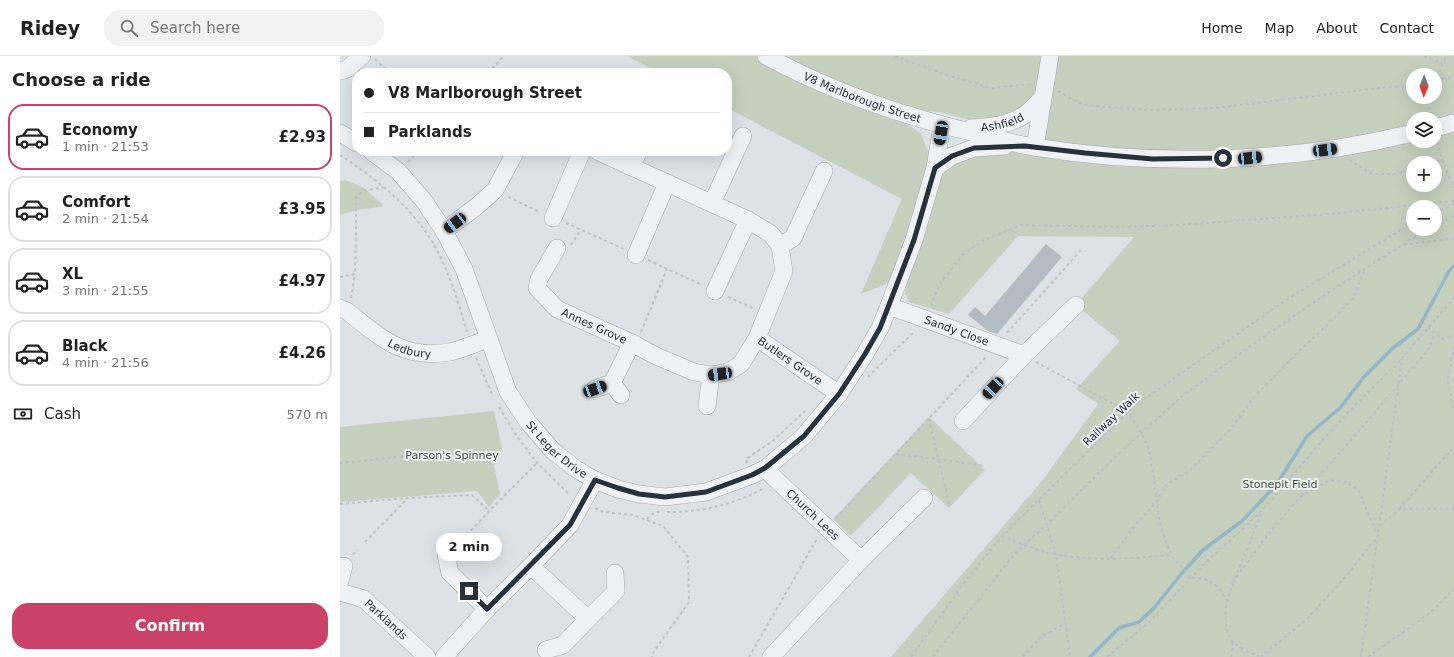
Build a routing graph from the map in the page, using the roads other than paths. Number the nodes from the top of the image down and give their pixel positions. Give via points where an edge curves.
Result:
1 (766, 56) edge
2 (1050, 56) edge
3 (368, 57) edge
4 (340, 71) edge
5 (1044, 91) junction
6 (1454, 123) edge
7 (949, 127) junction
8 (1442, 130) edge
9 (340, 133) edge
10 (1406, 135) edge
11 (743, 136) dead end
12 (352, 140) edge
13 (1030, 146) junction
14 (378, 156) edge
15 (513, 156) edge
16 (580, 156) edge
17 (607, 156) edge
18 (636, 156) edge
19 (631, 167) junction
20 (935, 168) junction
21 (824, 171) dead end
22 (667, 183) junction
23 (712, 203) junction
24 (553, 218) dead end
25 (748, 220) junction
26 (444, 231) junction
27 (780, 246) junction
28 (557, 248) dead end
29 (636, 255) dead end
30 (715, 290) dead end
31 (1076, 305) dead end
32 (889, 306) junction
33 (344, 310) edge
34 (757, 338) junction
35 (488, 339) junction
36 (633, 343) junction
37 (1024, 355) junction
38 (711, 375) junction
39 (595, 389) dead end
40 (839, 394) junction
41 (707, 406) dead end
42 (963, 421) dead end
43 (758, 472) junction
44 (595, 480) junction
45 (924, 498) dead end
46 (446, 555) dead end
47 (861, 560) junction
48 (531, 566) junction
49 (615, 573) dead end
50 (340, 592) edge
51 (487, 609) junction
52 (588, 619) junction
53 (546, 650) dead end
54 (427, 657) edge
55 (444, 657) edge
56 (771, 657) edge

1 - 7 street, V8 Marlborough Street via 885,108
2 - 5 street, Ashfield
3 - 4 street
5 - 7 street, Ashfield via 1026,113 1011,122 992,126
5 - 13 street, Ashfield
6 - 8 street
7 - 13 street, V8 Marlborough Street
7 - 20 street, St Leger Drive
9 - 12 street
10 - 13 street, V8 Marlborough Street via 1343,148 1250,158 1153,159
11 - 23 street
13 - 20 street via 974,148 952,156
14 - 26 street, St Leger Drive via 399,172 424,200
15 - 26 street via 495,190
16 - 24 street
17 - 19 street
18 - 19 street
19 - 22 street
20 - 32 street, St Leger Drive via 914,240
21 - 27 street via 793,238
22 - 23 street
22 - 29 street
23 - 25 street
25 - 27 street via 771,234
25 - 30 street
26 - 35 street, St Leger Drive via 464,269
27 - 34 street, Butlers Grove via 784,271
28 - 36 street, Annes Grove via 539,279 537,288 557,308
31 - 37 street
32 - 37 street, Sandy Close
32 - 40 street, St Leger Drive via 880,328
33 - 35 street, Ledbury via 389,343 421,354 451,351
34 - 38 street, Annes Grove via 741,364 728,372
34 - 40 street, Butlers Grove
35 - 44 street, St Leger Drive via 508,392 528,422 553,451
36 - 38 street, Annes Grove via 694,372
36 - 39 street, Annes Grove via 617,389
37 - 42 street
38 - 41 street
40 - 43 street, St Leger Drive via 804,436
43 - 44 street, St Leger Drive via 706,492 665,497 632,492
43 - 47 street, Church Lees via 827,528
44 - 48 street via 570,525
45 - 47 street
46 - 51 street via 450,573
47 - 56 street
48 - 51 street
48 - 52 street
49 - 52 street via 616,591
50 - 54 street, Parklands via 364,599
51 - 55 street
52 - 53 street via 563,645

